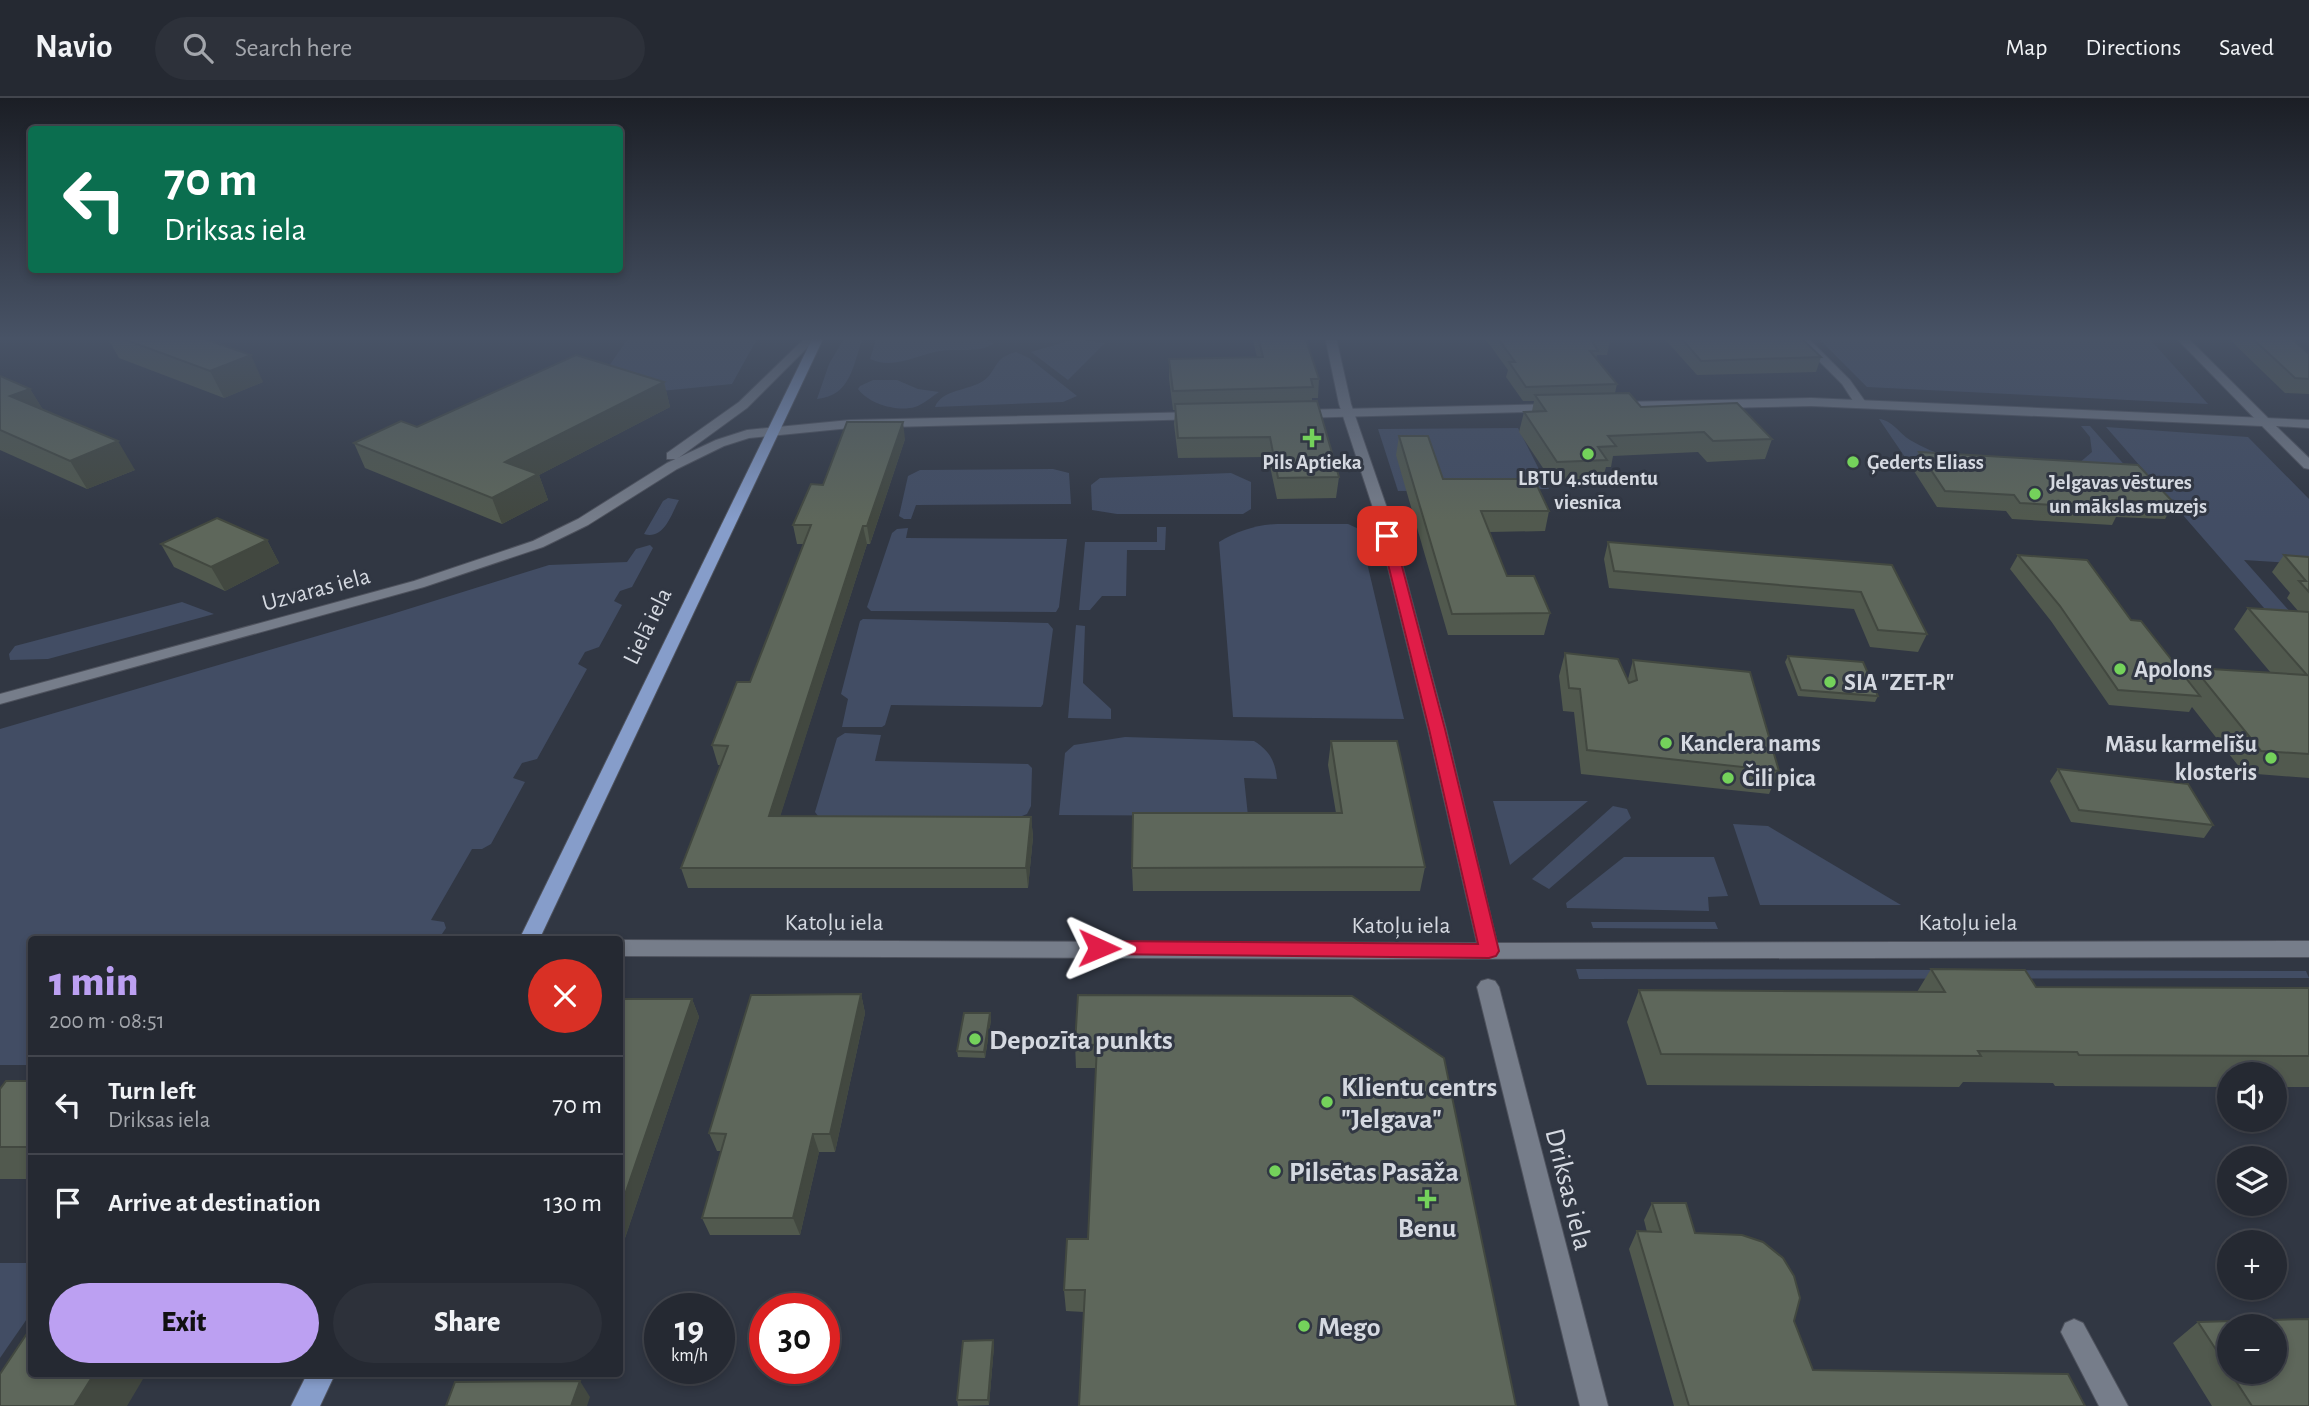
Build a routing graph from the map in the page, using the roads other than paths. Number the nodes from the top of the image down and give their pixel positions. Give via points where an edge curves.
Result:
1 (751, 398) edge
2 (789, 398) edge
3 (1345, 398) edge
4 (1857, 398) edge
5 (2241, 398) edge
6 (1861, 404) junction
7 (1604, 407) edge
8 (1563, 408) edge
9 (1349, 413) junction
10 (1280, 415) edge
11 (1211, 416) edge
12 (2265, 422) junction
13 (2309, 424) edge
14 (775, 429) junction
15 (2309, 465) edge
16 (631, 489) junction
17 (0, 699) edge
18 (531, 936) edge
19 (623, 948) edge
20 (2309, 949) edge
21 (1489, 951) junction
22 (1488, 987) dead end
23 (2074, 1332) dead end
24 (320, 1377) edge
25 (305, 1406) edge
26 (1594, 1406) edge
27 (2114, 1406) edge

1 - 16 street, Uzvaras iela
2 - 14 main road, Lielā iela
3 - 9 street
4 - 6 street
5 - 12 street
6 - 7 street
6 - 12 street
8 - 9 street
9 - 10 street
9 - 21 street via 1384,524
11 - 14 street, Uzvaras iela
12 - 13 street
12 - 15 street
14 - 16 street, Uzvaras iela via 720,443
14 - 18 main road, Lielā iela
16 - 17 street, Uzvaras iela via 583,522 538,544 419,584
19 - 21 street, Katoļu iela
20 - 21 street, Katoļu iela
22 - 26 street, Driksas iela
23 - 27 street
24 - 25 main road

